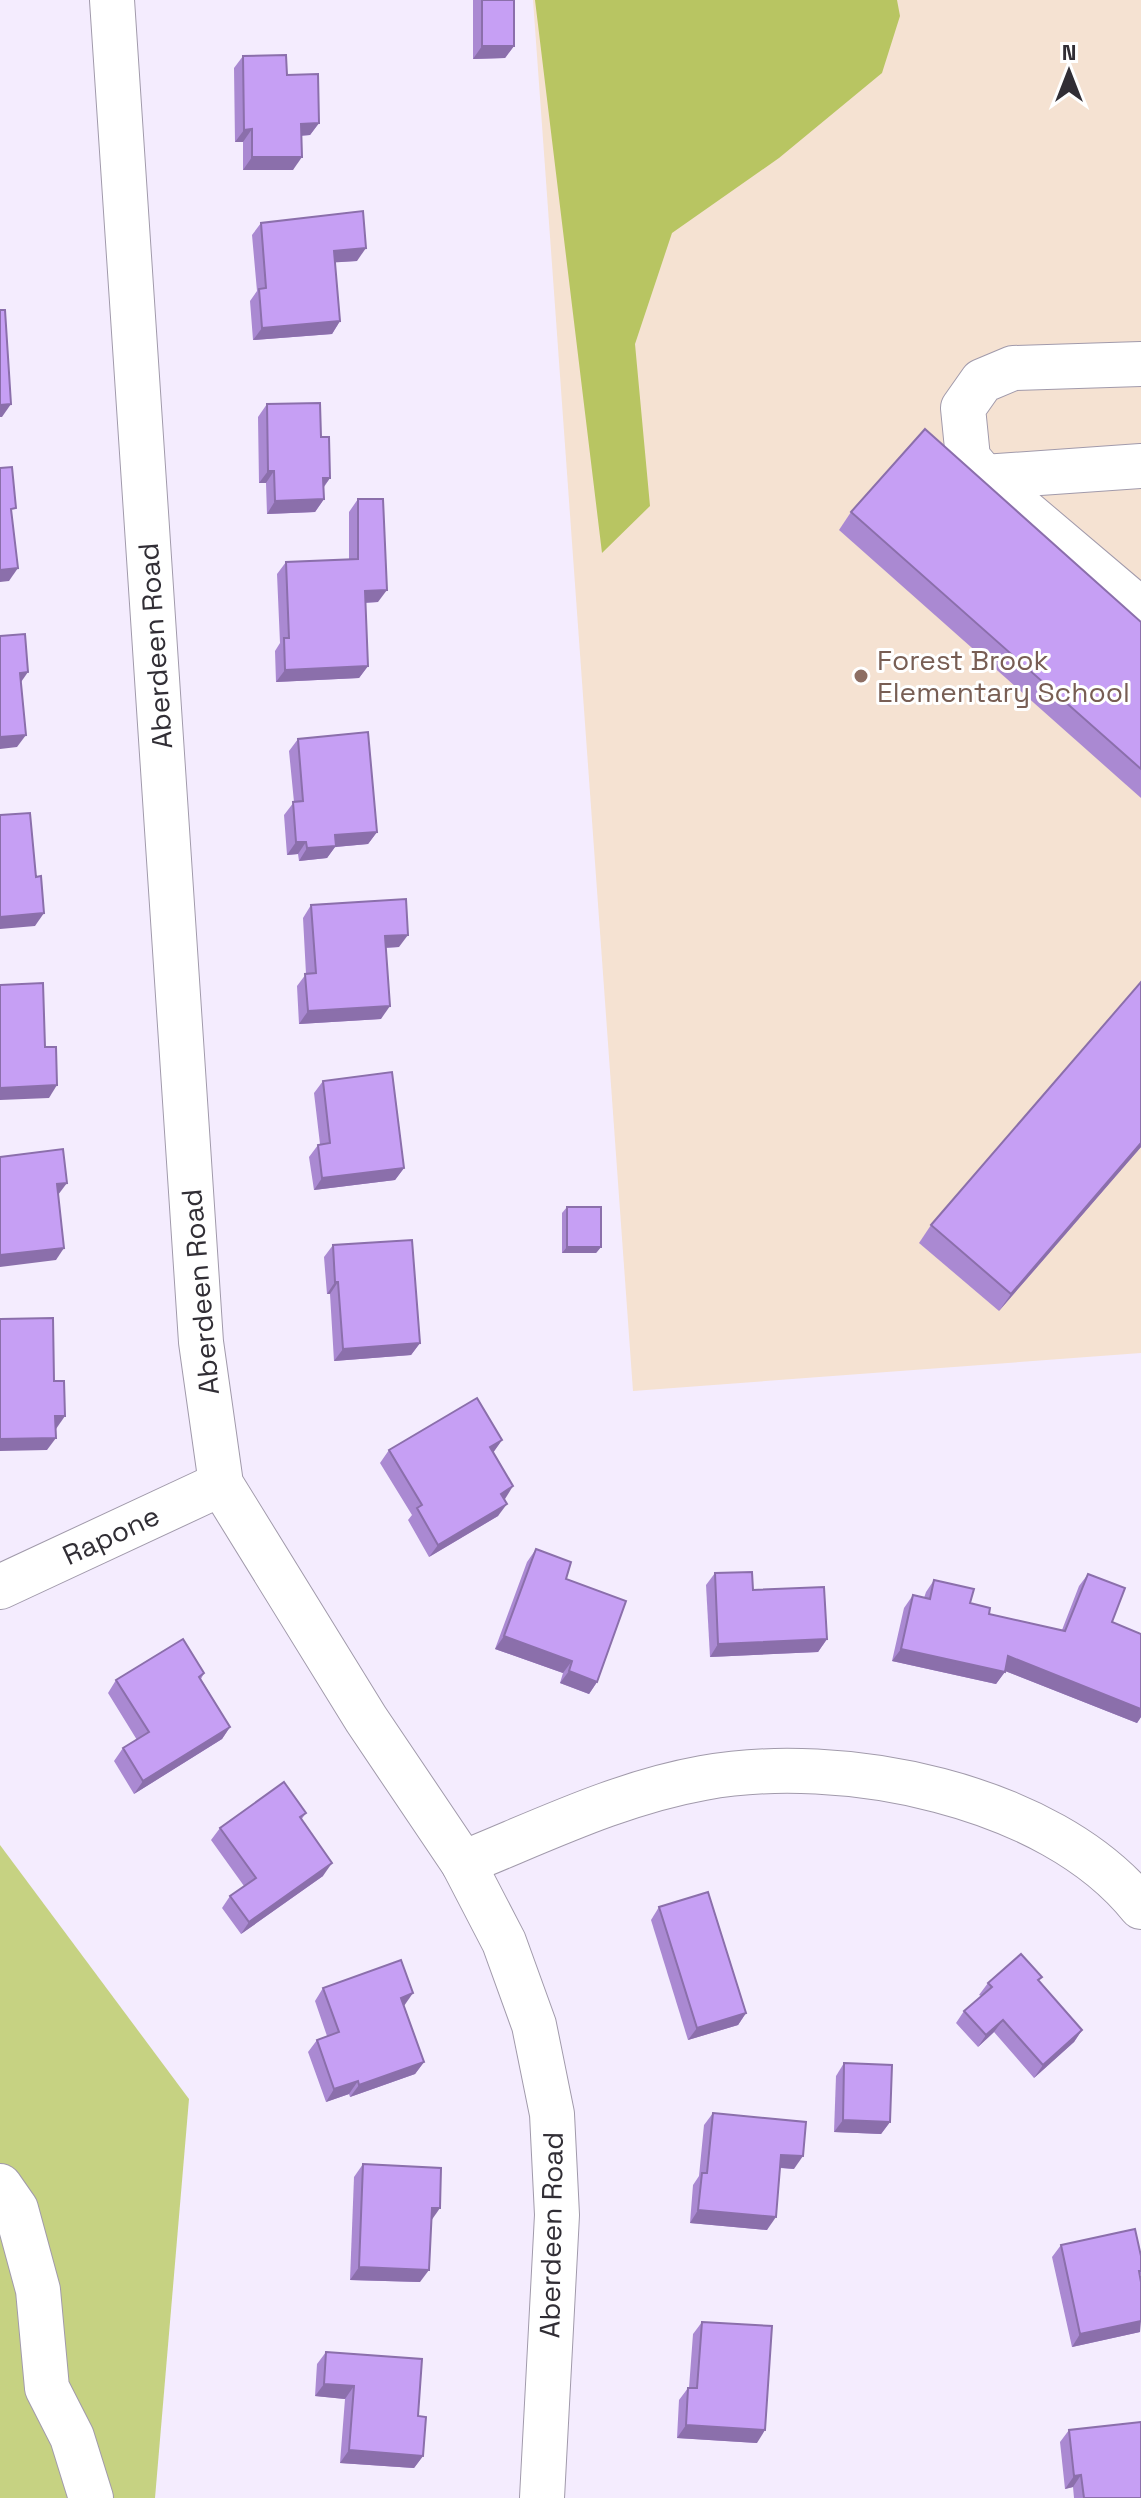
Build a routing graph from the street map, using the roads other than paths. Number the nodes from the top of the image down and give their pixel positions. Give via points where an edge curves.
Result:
1 (112, 0) edge
2 (1141, 364) edge
3 (1141, 466) edge
4 (984, 477) junction
5 (1141, 610) edge
6 (221, 1484) junction
7 (0, 1587) edge
8 (463, 1863) junction
9 (1141, 1907) edge
10 (0, 2186) edge
11 (91, 2498) edge
12 (542, 2498) edge

1 - 6 street, Aberdeen Road via 201,1342
2 - 4 street via 1013,368 982,381 963,408 968,458
3 - 4 street
4 - 5 street
6 - 7 street, Rapone
6 - 8 street, Aberdeen Road via 366,1719
8 - 9 street via 621,1798 704,1778 790,1770 860,1774 926,1787 1049,1833 1098,1865
8 - 12 street, Aberdeen Road via 504,1942 534,2025 552,2114 557,2215
10 - 11 street via 16,2209 38,2290 47,2388 72,2437

